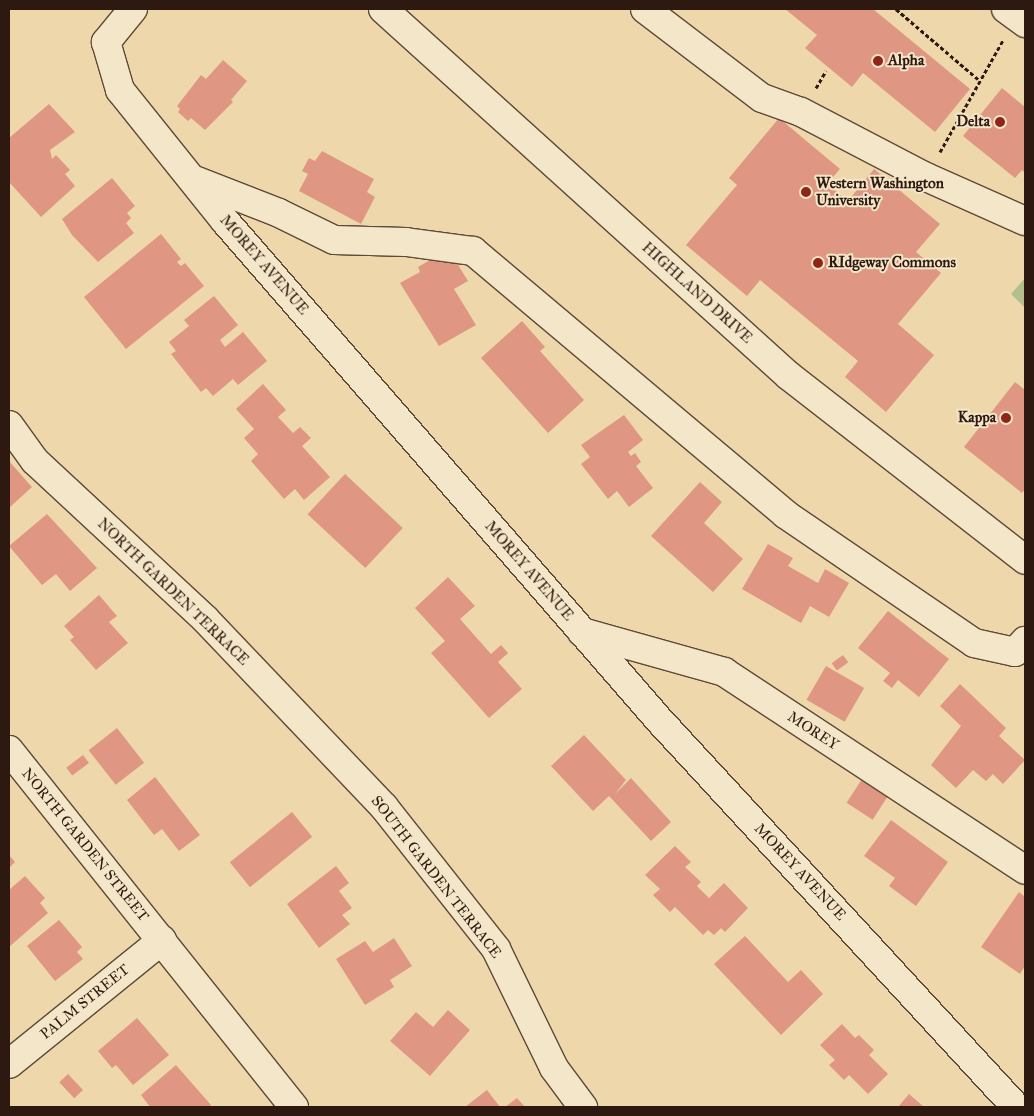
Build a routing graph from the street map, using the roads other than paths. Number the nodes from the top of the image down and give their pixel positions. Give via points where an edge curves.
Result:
1 (133, 9) edge
2 (383, 9) edge
3 (645, 9) edge
4 (192, 179) junction
5 (1025, 221) edge
6 (9, 425) edge
7 (1025, 560) edge
8 (582, 632) junction
9 (1025, 641) edge
10 (9, 750) edge
11 (358, 780) joint
12 (1025, 870) edge
13 (162, 940) junction
14 (9, 1064) edge
15 (294, 1107) edge
16 (583, 1107) edge
17 (1016, 1107) edge

1 - 4 street, MOREY AVENUE via 106,42 120,90
2 - 7 street, HIGHLAND DRIVE via 789,376
3 - 5 street via 762,98 801,112 926,177
4 - 8 street, MOREY AVENUE
4 - 9 street via 279,213 334,240 406,242 474,251 785,514 974,642 1015,652
6 - 11 street, NORTH GARDEN TERRACE via 35,461 206,620
8 - 12 street, MOREY via 724,672
8 - 17 street, MOREY AVENUE
10 - 13 street, NORTH GARDEN STREET
11 - 16 street, SOUTH GARDEN TERRACE via 384,807 496,949 554,1068
13 - 14 street, PALM STREET
13 - 15 street, NORTH GARDEN STREET

